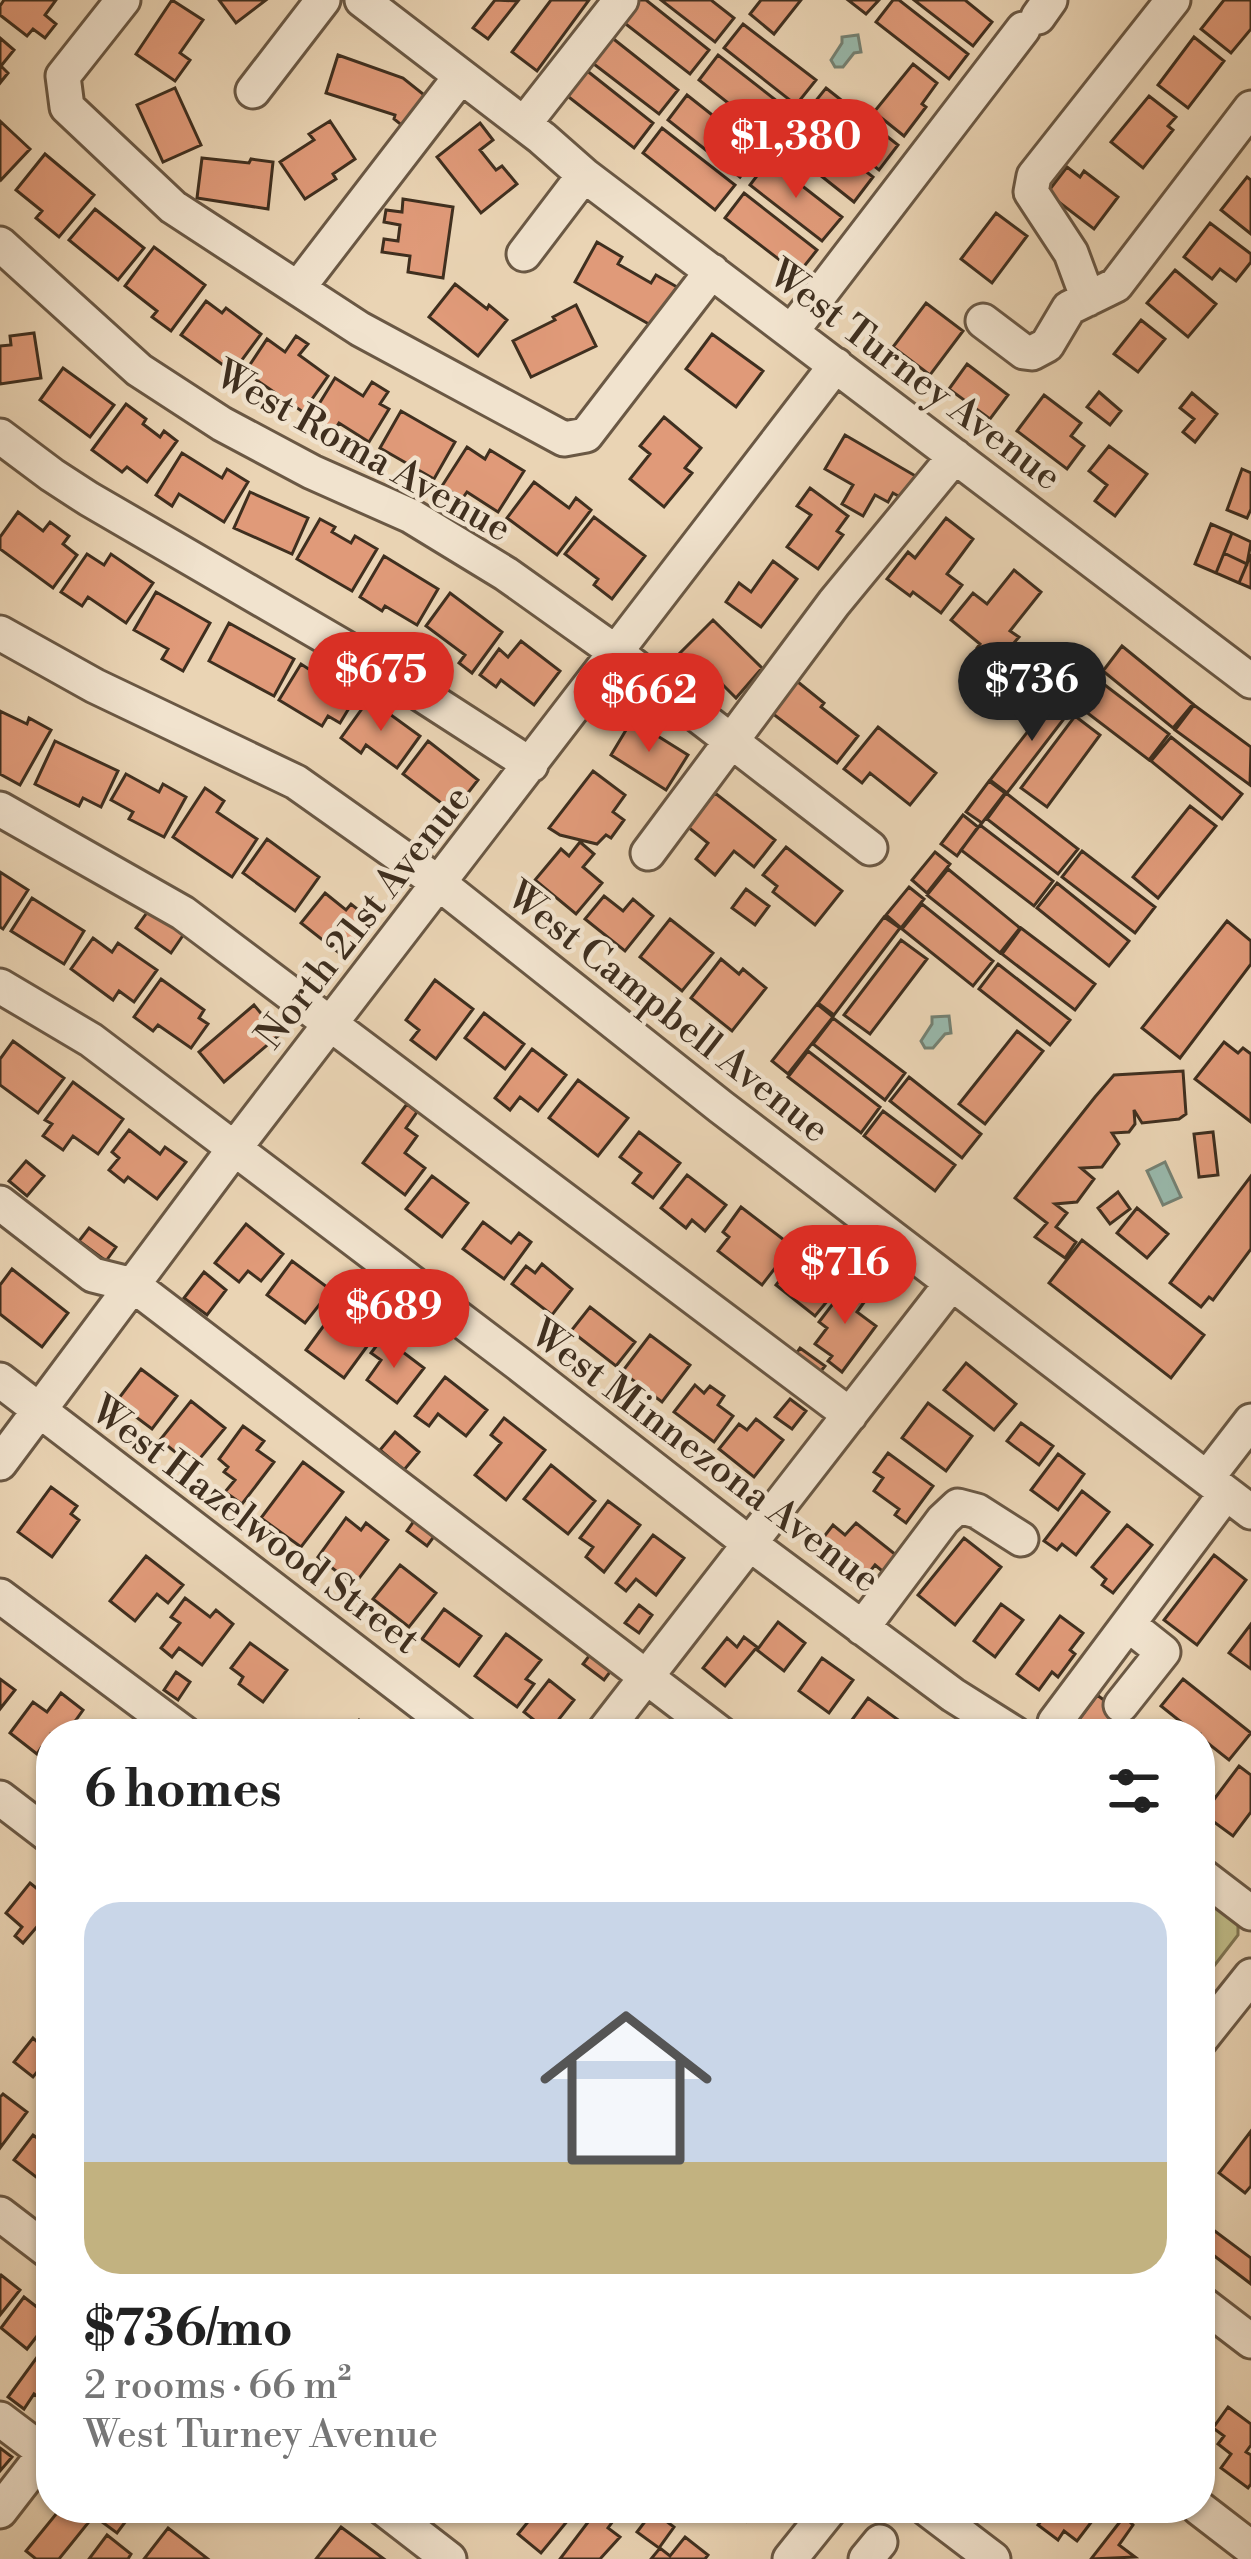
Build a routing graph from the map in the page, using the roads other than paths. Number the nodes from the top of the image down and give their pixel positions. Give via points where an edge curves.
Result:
1 (123, 0) edge
2 (322, 0) edge
3 (362, 0) edge
4 (621, 0) edge
5 (1173, 0) edge
6 (1037, 16) edge
7 (461, 76) junction
8 (253, 91) dead end
9 (1251, 108) edge
10 (524, 124) junction
11 (584, 175) junction
12 (524, 254) dead end
13 (3, 255) edge
14 (712, 271) junction
15 (298, 288) junction
16 (1079, 303) junction
17 (982, 321) dead end
18 (791, 332) junction
19 (836, 365) junction
20 (0, 436) edge
21 (955, 456) junction
22 (0, 633) edge
23 (617, 653) junction
24 (1251, 681) edge
25 (731, 741) junction
26 (531, 765) junction
27 (0, 809) edge
28 (870, 848) dead end
29 (648, 853) dead end
30 (440, 884) junction
31 (0, 986) edge
32 (331, 1024) junction
33 (234, 1149) junction
34 (0, 1203) edge
35 (951, 1284) junction
36 (133, 1286) junction
37 (0, 1380) edge
38 (40, 1411) junction
39 (850, 1414) junction
40 (1251, 1421) edge
41 (0, 1463) edge
42 (1228, 1494) edge
43 (1021, 1539) dead end
44 (750, 1544) junction
45 (0, 1596) edge
46 (1129, 1624) junction
47 (862, 1628) junction
48 (647, 1676) junction
49 (1121, 1705) dead end
50 (164, 1719) edge
51 (442, 1719) edge
52 (614, 1719) edge
53 (702, 1719) edge
54 (991, 1719) edge
55 (1057, 1719) edge
56 (0, 1798) edge
57 (36, 1826) edge
58 (1215, 1885) edge
59 (1251, 1913) edge
60 (1251, 1976) edge
61 (1215, 2021) edge
62 (0, 2213) edge
63 (36, 2241) edge
64 (1215, 2313) edge
65 (1251, 2341) edge
66 (0, 2419) edge
67 (36, 2442) edge
68 (36, 2464) edge
69 (0, 2511) edge
70 (1215, 2521) edge
71 (402, 2523) edge
72 (818, 2523) edge
73 (946, 2523) edge
74 (1251, 2548) edge
75 (449, 2559) edge
76 (790, 2559) edge
77 (993, 2559) edge

1 - 15 street via 63,76 67,107 173,206
2 - 8 street
3 - 7 street, West Turney Avenue
4 - 10 street
5 - 16 street via 1034,176 1030,192 1072,253
6 - 18 street
7 - 10 street, West Turney Avenue
7 - 15 street
9 - 16 street via 1116,285
10 - 11 street, West Turney Avenue
11 - 12 street
11 - 14 street, West Turney Avenue
13 - 23 street, West Roma Avenue via 139,370 222,424 410,516
14 - 15 street via 586,435 564,439
14 - 18 street, West Turney Avenue
16 - 17 street via 1032,353
18 - 19 street, West Turney Avenue
19 - 21 street, West Turney Avenue
19 - 23 street, North 21st Avenue
20 - 26 street via 70,487
21 - 24 street, West Turney Avenue
21 - 25 street
22 - 30 street, West Campbell Avenue via 296,782
23 - 25 street, West Roma Avenue
23 - 26 street, North 21st Avenue
25 - 28 street, West Roma Avenue
25 - 29 street
26 - 30 street, North 21st Avenue
27 - 32 street via 183,913
30 - 32 street, North 21st Avenue
30 - 35 street, West Campbell Avenue
31 - 33 street, West Minnezona Avenue via 91,1040
32 - 33 street, North 21st Avenue
32 - 39 street
33 - 36 street, North 21st Avenue
33 - 44 street, West Minnezona Avenue
34 - 36 street via 93,1275
35 - 39 street
35 - 42 street, West Campbell Avenue
36 - 38 street, North 21st Avenue
36 - 48 street
37 - 38 street, West Hazelwood Street
38 - 41 street, North 21st Avenue
38 - 51 street, West Hazelwood Street
39 - 44 street
40 - 42 street
42 - 46 street
43 - 47 street via 958,1506
44 - 47 street, West Minnezona Avenue
44 - 48 street
45 - 50 street
46 - 49 street via 1162,1652
46 - 55 street
47 - 54 street, West Minnezona Avenue
48 - 52 street
48 - 53 street
56 - 57 street
58 - 59 street
60 - 61 street
62 - 63 street
64 - 65 street
66 - 67 street
68 - 69 street
70 - 74 street
71 - 75 street
72 - 76 street
73 - 77 street

